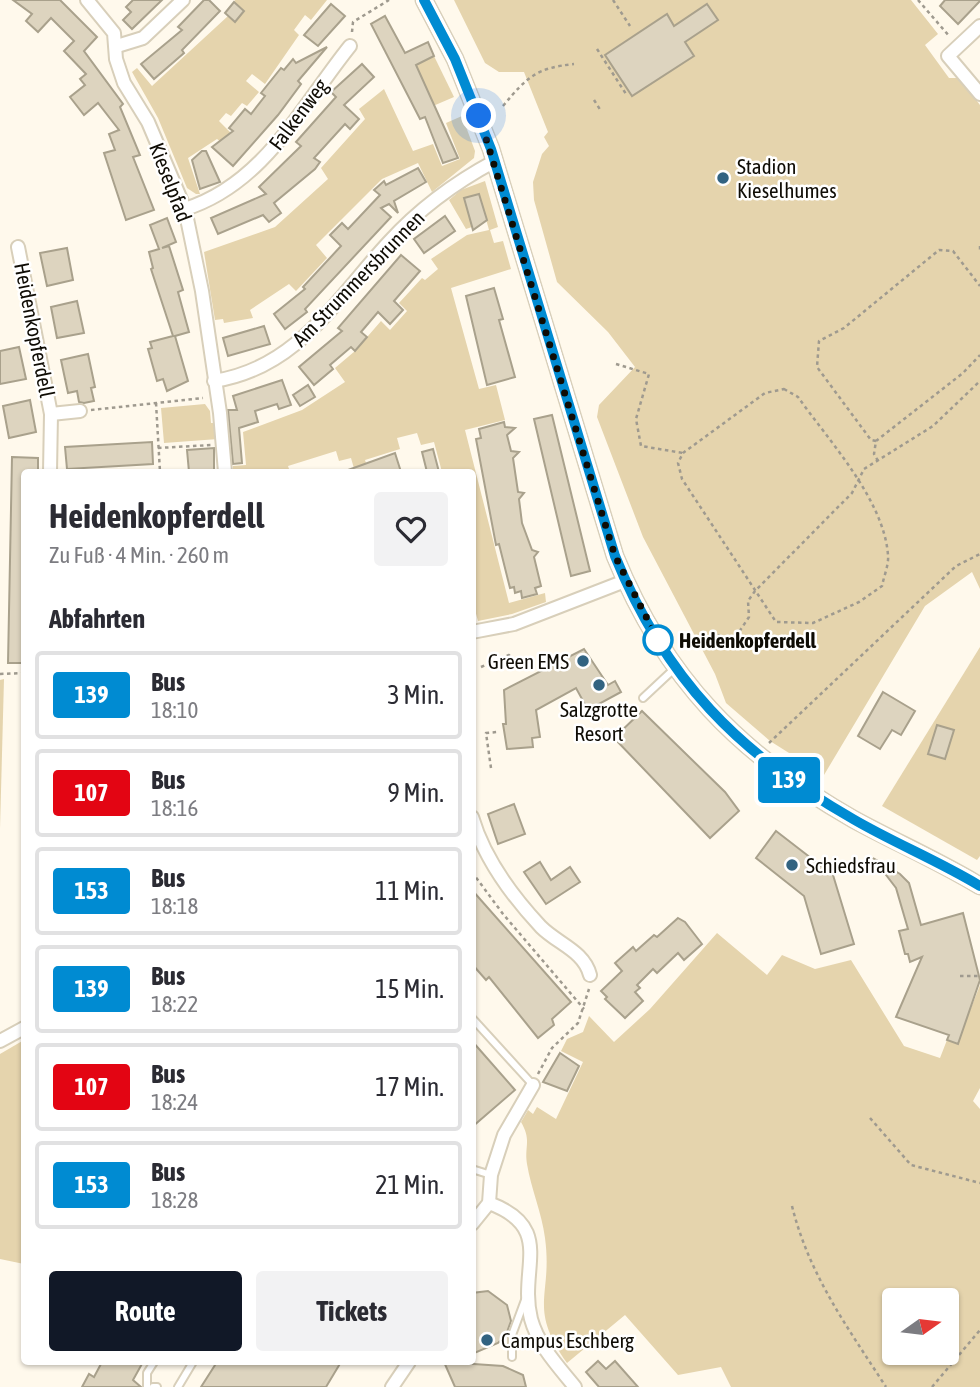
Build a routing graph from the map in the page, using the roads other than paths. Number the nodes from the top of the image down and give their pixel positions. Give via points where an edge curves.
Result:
1 (87, 0) edge
2 (183, 0) edge
3 (424, 0) edge
4 (980, 26) edge
5 (351, 46) road end
6 (117, 47) junction
7 (980, 94) edge
8 (495, 161) junction
9 (185, 209) junction
10 (19, 247) dead end
11 (214, 382) junction
12 (80, 411) road end
13 (51, 414) junction
14 (50, 469) edge
15 (225, 469) edge
16 (625, 581) junction
17 (476, 631) edge
18 (676, 668) junction
19 (642, 698) dead end
20 (476, 826) edge
21 (980, 886) edge
22 (590, 975) road end
23 (476, 1022) edge
24 (21, 1030) edge
25 (0, 1041) edge
26 (533, 1085) joint
27 (476, 1170) edge
28 (491, 1175) junction
29 (489, 1203) junction
30 (476, 1219) edge
31 (528, 1295) junction
32 (512, 1357) dead end
33 (152, 1365) edge
34 (191, 1365) edge
35 (407, 1365) edge
36 (147, 1387) edge
37 (178, 1387) edge
38 (392, 1387) edge
39 (575, 1387) edge

1 - 6 street, Kieselpfad via 107,22
2 - 6 street via 144,38
3 - 8 street via 455,59
4 - 7 street via 948,56
5 - 9 street, Falkenweg via 255,168 227,191
6 - 9 street, Kieselpfad via 124,83 148,122
8 - 11 street, Am Strummersbrunnen via 456,184 407,224 302,341 251,372
8 - 16 street
9 - 11 street, Kieselpfad
10 - 13 street, Heidenkopferdell
11 - 15 street
12 - 13 street, Heidenkopferdell
13 - 14 street, Heidenkopferdell
16 - 17 street via 514,624
16 - 18 street
18 - 19 lane
18 - 21 street via 713,714 794,783
20 - 22 street via 506,884 542,928 582,957
23 - 26 lane
24 - 25 street
26 - 28 street via 504,1135
27 - 28 lane
28 - 29 street
29 - 30 street
29 - 31 street via 523,1223 530,1238
31 - 32 lane via 517,1315
31 - 39 street via 535,1331
33 - 36 lane
34 - 37 lane
35 - 38 street

